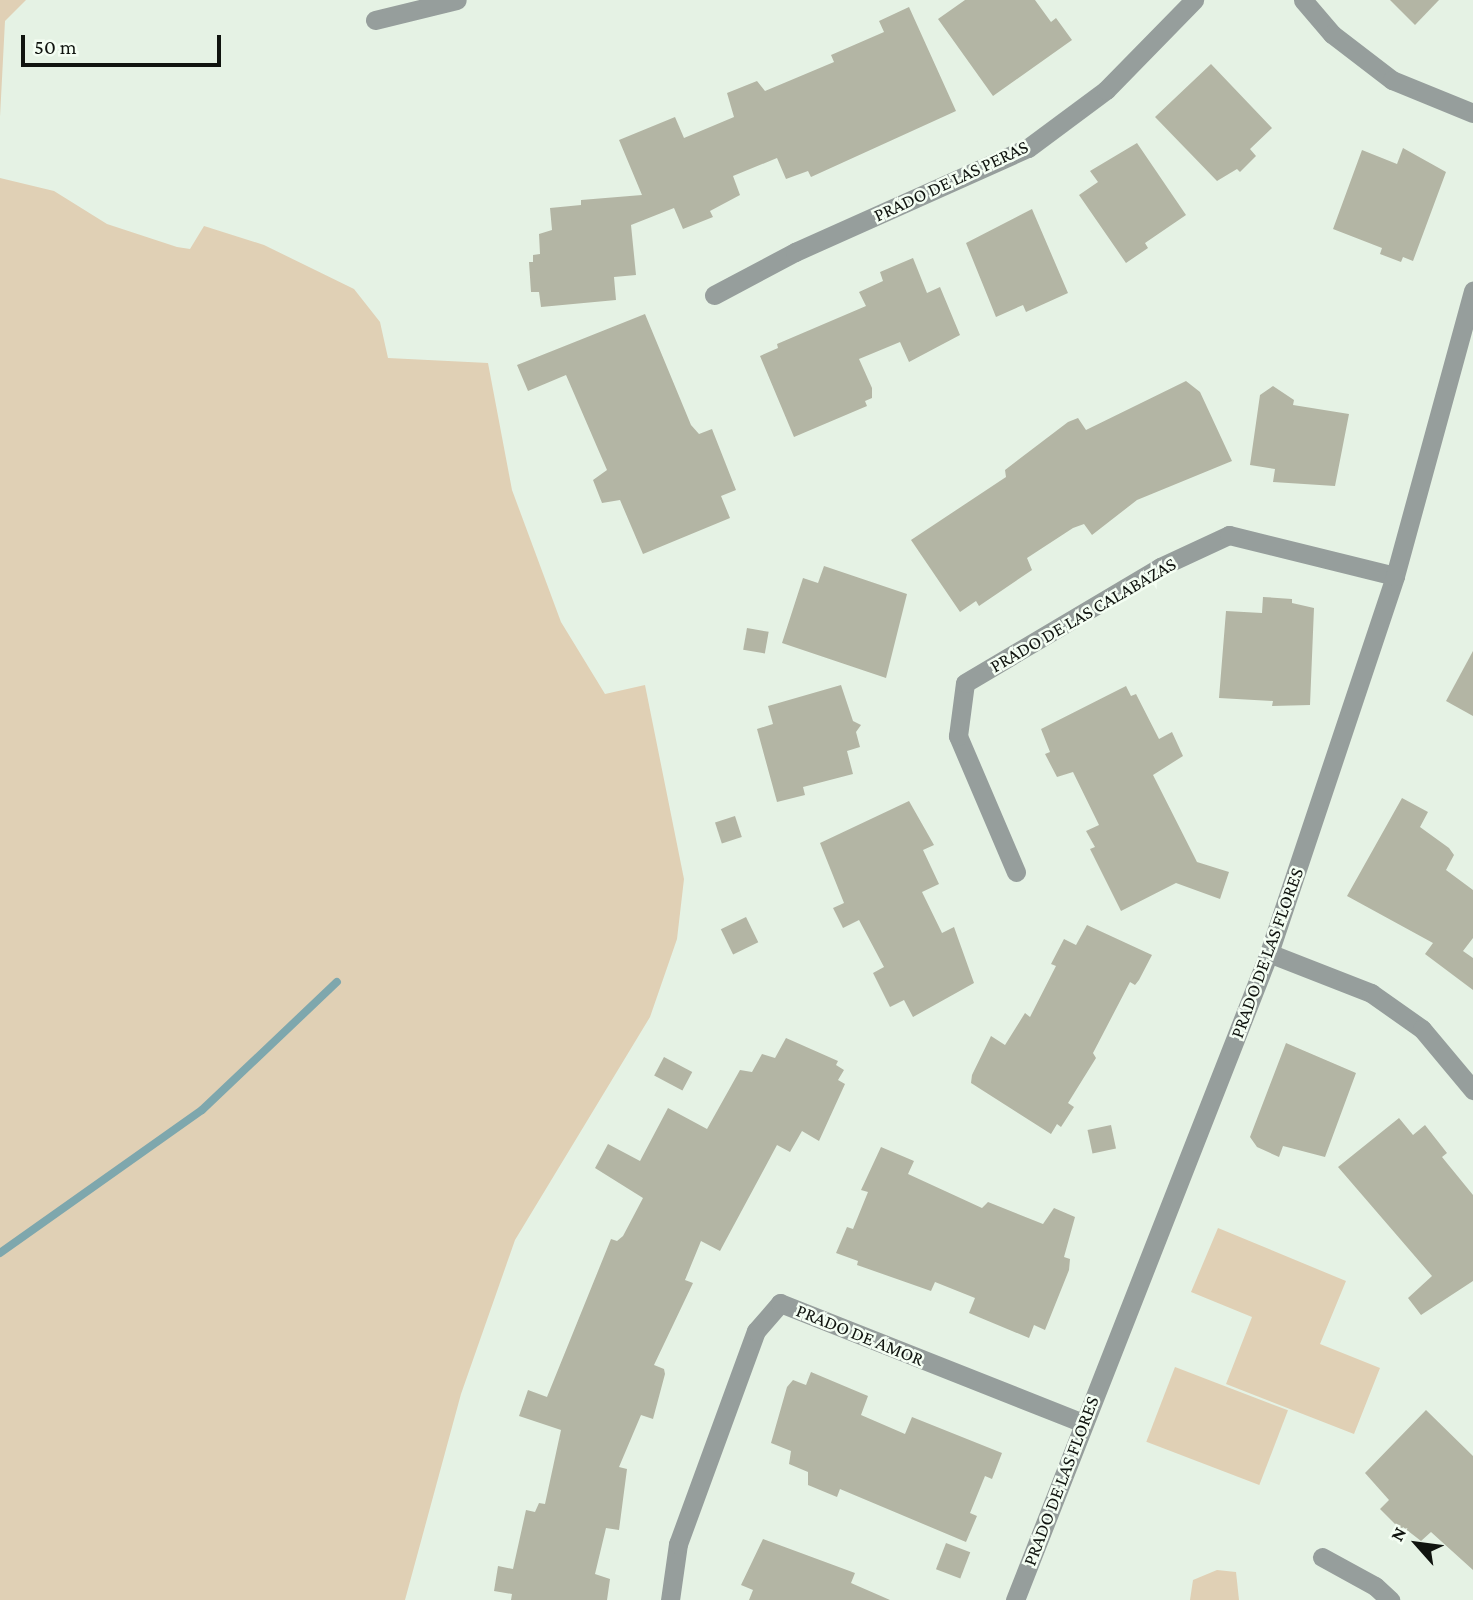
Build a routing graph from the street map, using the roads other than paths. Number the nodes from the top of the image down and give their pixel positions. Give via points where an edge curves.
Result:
1 (457, 0) edge
2 (1194, 0) edge
3 (1303, 0) edge
4 (375, 20) dead end
5 (1473, 113) edge
6 (1473, 289) edge
7 (714, 295) dead end
8 (1395, 576) junction
9 (1016, 872) dead end
10 (1269, 953) junction
11 (1473, 1090) edge
12 (1083, 1423) junction
13 (1322, 1557) dead end
14 (670, 1600) edge
15 (1014, 1600) edge
16 (1390, 1600) edge

1 - 4 street
2 - 7 street, PRADO DE LAS PERAS via 1105,90 1028,148 795,252
3 - 5 street via 1332,34 1392,80
6 - 8 street, PRADO DE LAS FLORES
8 - 9 street, PRADO DE LAS CALABAZAS via 1229,535 1160,567 965,683 958,736
8 - 10 street, PRADO DE LAS FLORES
10 - 11 street via 1371,993 1422,1030
10 - 12 street, PRADO DE LAS FLORES
12 - 14 street, PRADO DE AMOR via 780,1303 756,1331 678,1544
12 - 15 street, PRADO DE LAS FLORES
13 - 16 street via 1375,1586

